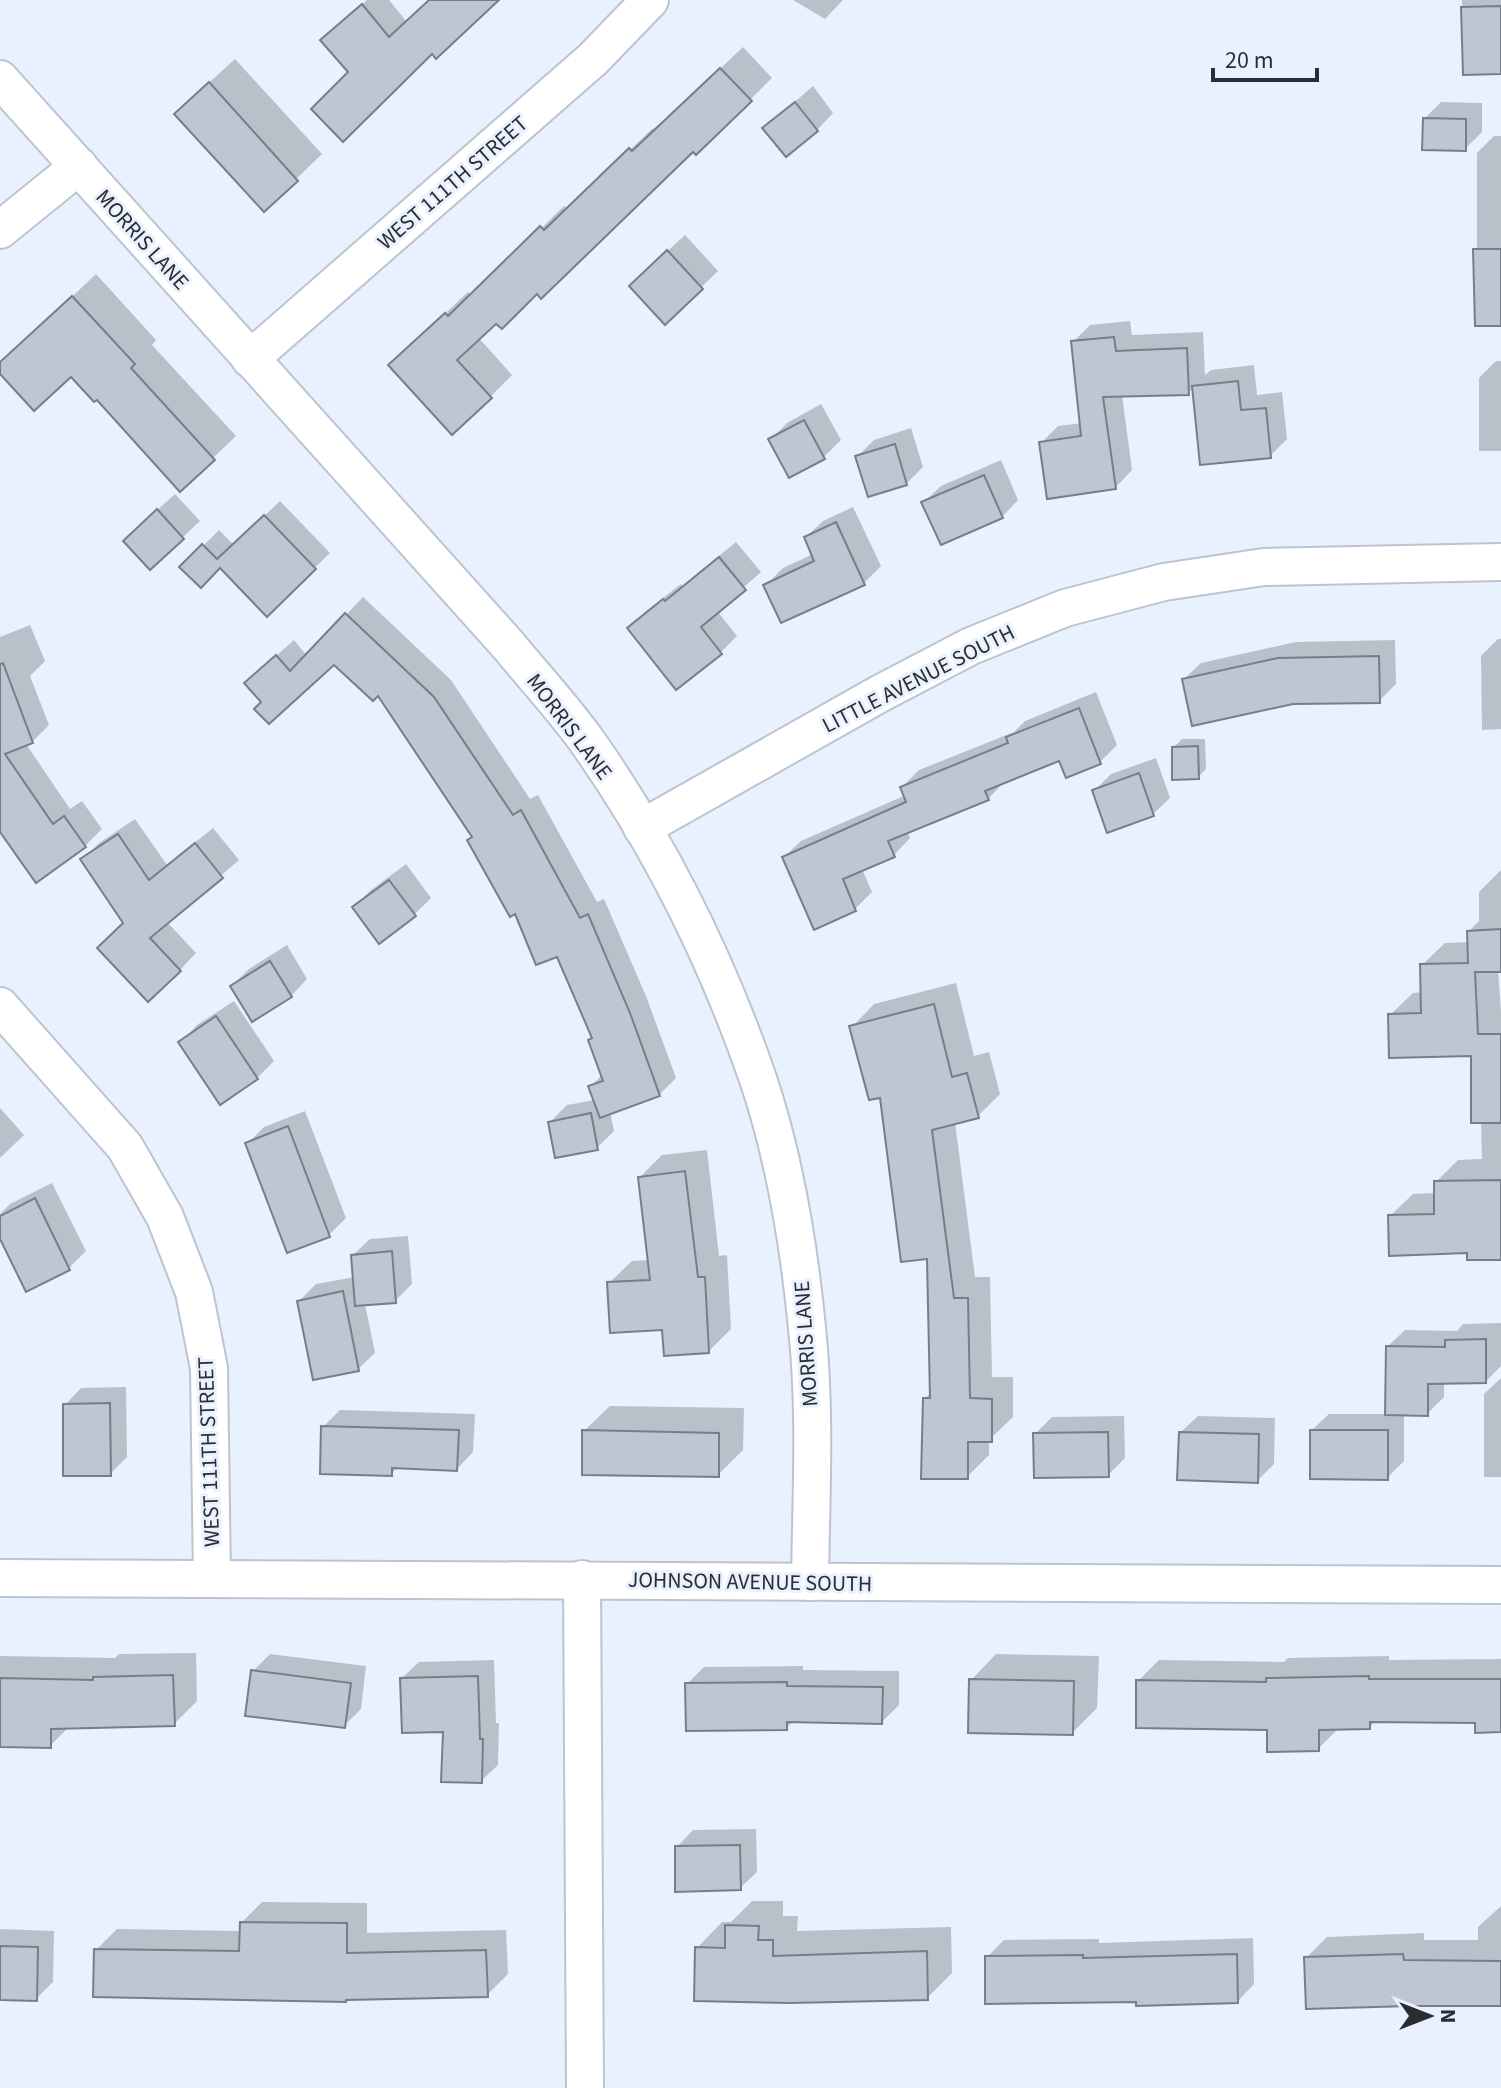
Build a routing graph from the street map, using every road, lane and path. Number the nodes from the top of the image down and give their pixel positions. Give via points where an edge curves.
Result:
1 (650, 0) edge
2 (0, 79) edge
3 (79, 166) junction
4 (0, 230) edge
5 (250, 359) junction
6 (1501, 562) edge
7 (642, 828) junction
8 (0, 1006) edge
9 (0, 1578) edge
10 (212, 1579) junction
11 (582, 1579) junction
12 (810, 1582) junction
13 (1501, 1585) edge
14 (585, 2088) edge

1 - 5 street, WEST 111TH STREET via 593,59
2 - 3 street, MORRIS LANE
3 - 4 street
3 - 5 street, MORRIS LANE
5 - 7 street, MORRIS LANE via 509,646 589,743
6 - 7 street, LITTLE AVENUE SOUTH via 1264,567 1164,582 1065,608 971,646
7 - 12 street, MORRIS LANE via 715,964 759,1081 790,1204 808,1330
8 - 10 street, WEST 111TH STREET via 125,1147 165,1217 194,1292 209,1368
9 - 10 street, JOHNSON AVENUE SOUTH
10 - 11 street, JOHNSON AVENUE SOUTH
11 - 12 street, JOHNSON AVENUE SOUTH
11 - 14 street
12 - 13 street, JOHNSON AVENUE SOUTH

